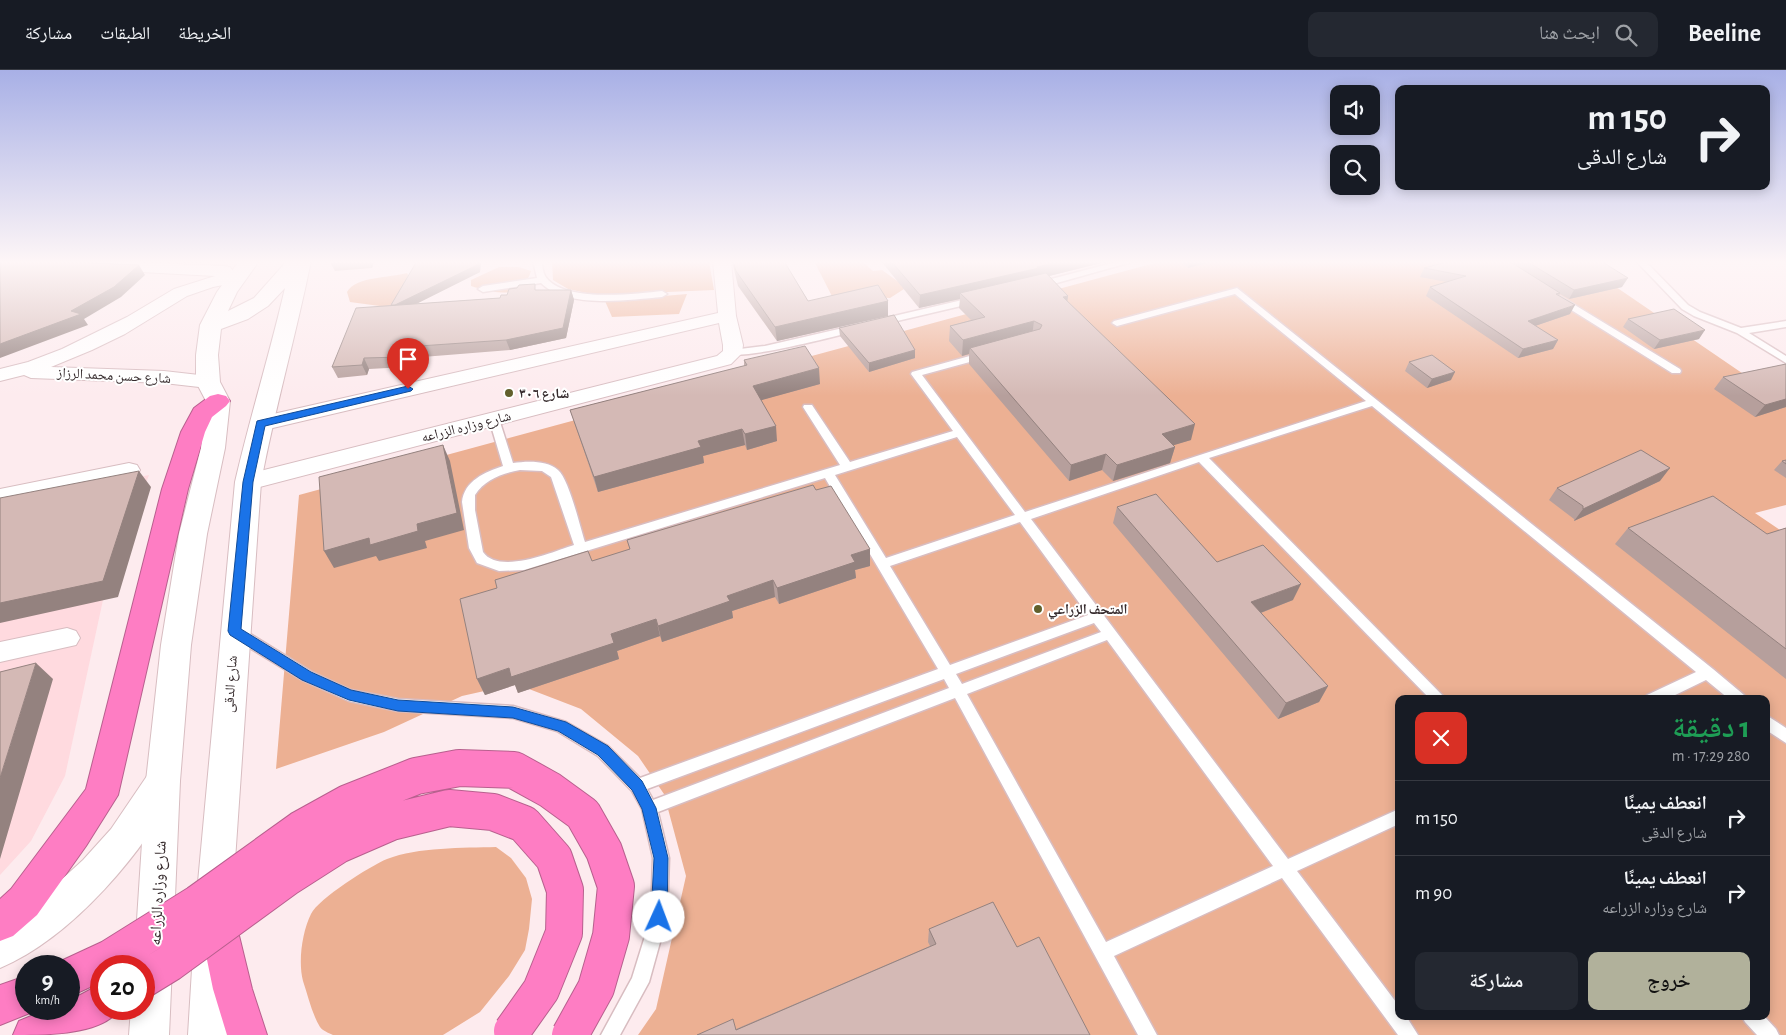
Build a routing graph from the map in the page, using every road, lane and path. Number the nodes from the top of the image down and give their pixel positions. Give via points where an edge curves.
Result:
1 (156, 306) edge
2 (221, 306) edge
3 (254, 306) edge
4 (290, 306) edge
5 (727, 306) edge
6 (947, 306) edge
7 (1178, 306) edge
8 (1256, 306) edge
9 (1571, 306) edge
10 (1684, 306) edge
11 (728, 316) junction
12 (1117, 323) dead end
13 (211, 324) junction
14 (1786, 324) edge
15 (1740, 331) junction
16 (997, 351) edge
17 (732, 353) junction
18 (1786, 360) edge
19 (1676, 370) dead end
20 (9, 373) edge
21 (213, 391) junction
22 (1374, 402) junction
23 (808, 407) dead end
24 (494, 419) junction
25 (260, 424) junction
26 (959, 433) junction
27 (1201, 456) junction
28 (847, 467) junction
29 (509, 468) junction
30 (129, 470) dead end
31 (828, 473) junction
32 (248, 482) junction
33 (0, 497) edge
34 (1022, 518) junction
35 (581, 548) junction
36 (883, 564) junction
37 (1096, 617) junction
38 (234, 631) junction
39 (1109, 634) junction
40 (67, 638) dead end
41 (0, 652) edge
42 (947, 672) junction
43 (1708, 673) junction
44 (959, 692) junction
45 (1435, 695) edge
46 (1661, 695) edge
47 (1734, 695) edge
48 (1770, 724) edge
49 (1786, 737) edge
50 (163, 781) junction
51 (637, 786) junction
52 (649, 808) junction
53 (1395, 818) edge
54 (1284, 868) junction
55 (214, 904) junction
56 (0, 923) edge
57 (0, 949) edge
58 (1102, 953) junction
59 (80, 972) edge
60 (155, 973) edge
61 (15, 999) edge
62 (0, 1005) edge
63 (90, 1011) edge
64 (1395, 1016) edge
65 (1398, 1020) edge
66 (1755, 1020) edge
67 (509, 1033) edge
68 (33, 1035) edge
69 (149, 1035) edge
70 (208, 1035) edge
71 (247, 1035) edge
72 (570, 1035) edge
73 (610, 1035) edge
74 (1148, 1035) edge
75 (1409, 1035) edge
76 (1770, 1035) edge

1 - 20 street, شارع حسن محمد الرزاز via 61,356
2 - 13 main road
3 - 13 main road
4 - 25 main road, شارع الدقى
5 - 11 street
6 - 17 lane via 765,349
7 - 12 lane
8 - 22 lane
9 - 19 lane
10 - 15 lane
11 - 17 street
11 - 25 street
13 - 21 main road via 207,355
14 - 15 lane
15 - 18 lane
16 - 26 lane via 916,374
17 - 24 street, شارع وزاره الزراعه via 724,360
20 - 21 street, شارع حسن محمد الرزاز via 164,377
21 - 50 main road via 213,448 193,534 176,645
21 - 56 highway via 196,425 175,489 101,795 24,902
22 - 27 lane
22 - 43 lane
23 - 28 lane
24 - 29 lane
24 - 32 street, شارع وزاره الزراعه
25 - 32 main road, شارع الدقى
26 - 28 lane
26 - 34 lane
27 - 34 lane
27 - 45 lane
28 - 31 lane
29 - 35 lane via 526,465 554,472 560,481
29 - 35 lane via 492,473 469,494 468,506 478,555 486,562 510,567 524,566
30 - 33 street
31 - 35 lane
31 - 36 lane
32 - 38 main road, شارع الدقى
34 - 36 lane
34 - 37 lane
36 - 42 lane
37 - 39 lane
37 - 42 lane
38 - 51 lane via 306,676 349,695 398,705 513,712 561,726 603,751
38 - 55 main road, شارع الدقى
39 - 44 lane
39 - 54 lane
40 - 41 street
42 - 44 lane
42 - 51 lane
43 - 46 lane
43 - 47 lane
44 - 52 lane
44 - 58 lane
48 - 49 lane
50 - 57 main road via 123,841 90,877 57,910
50 - 69 main road, شارع وزاره الزراعه
51 - 52 lane
52 - 73 lane via 661,858 659,917 640,982
53 - 54 lane
54 - 58 lane
54 - 64 lane
55 - 70 main road
55 - 71 highway via 228,971
58 - 74 lane
59 - 72 highway, bridge via 110,958 190,908 301,830 348,803 416,776 459,768 514,770 550,790 582,814 604,851 616,886 610,936 596,988
60 - 67 highway, bridge via 288,877 338,846 390,822 448,808 493,812 524,824 554,858 565,890 564,933 541,990
61 - 62 highway
63 - 68 highway
65 - 75 lane
66 - 76 lane

